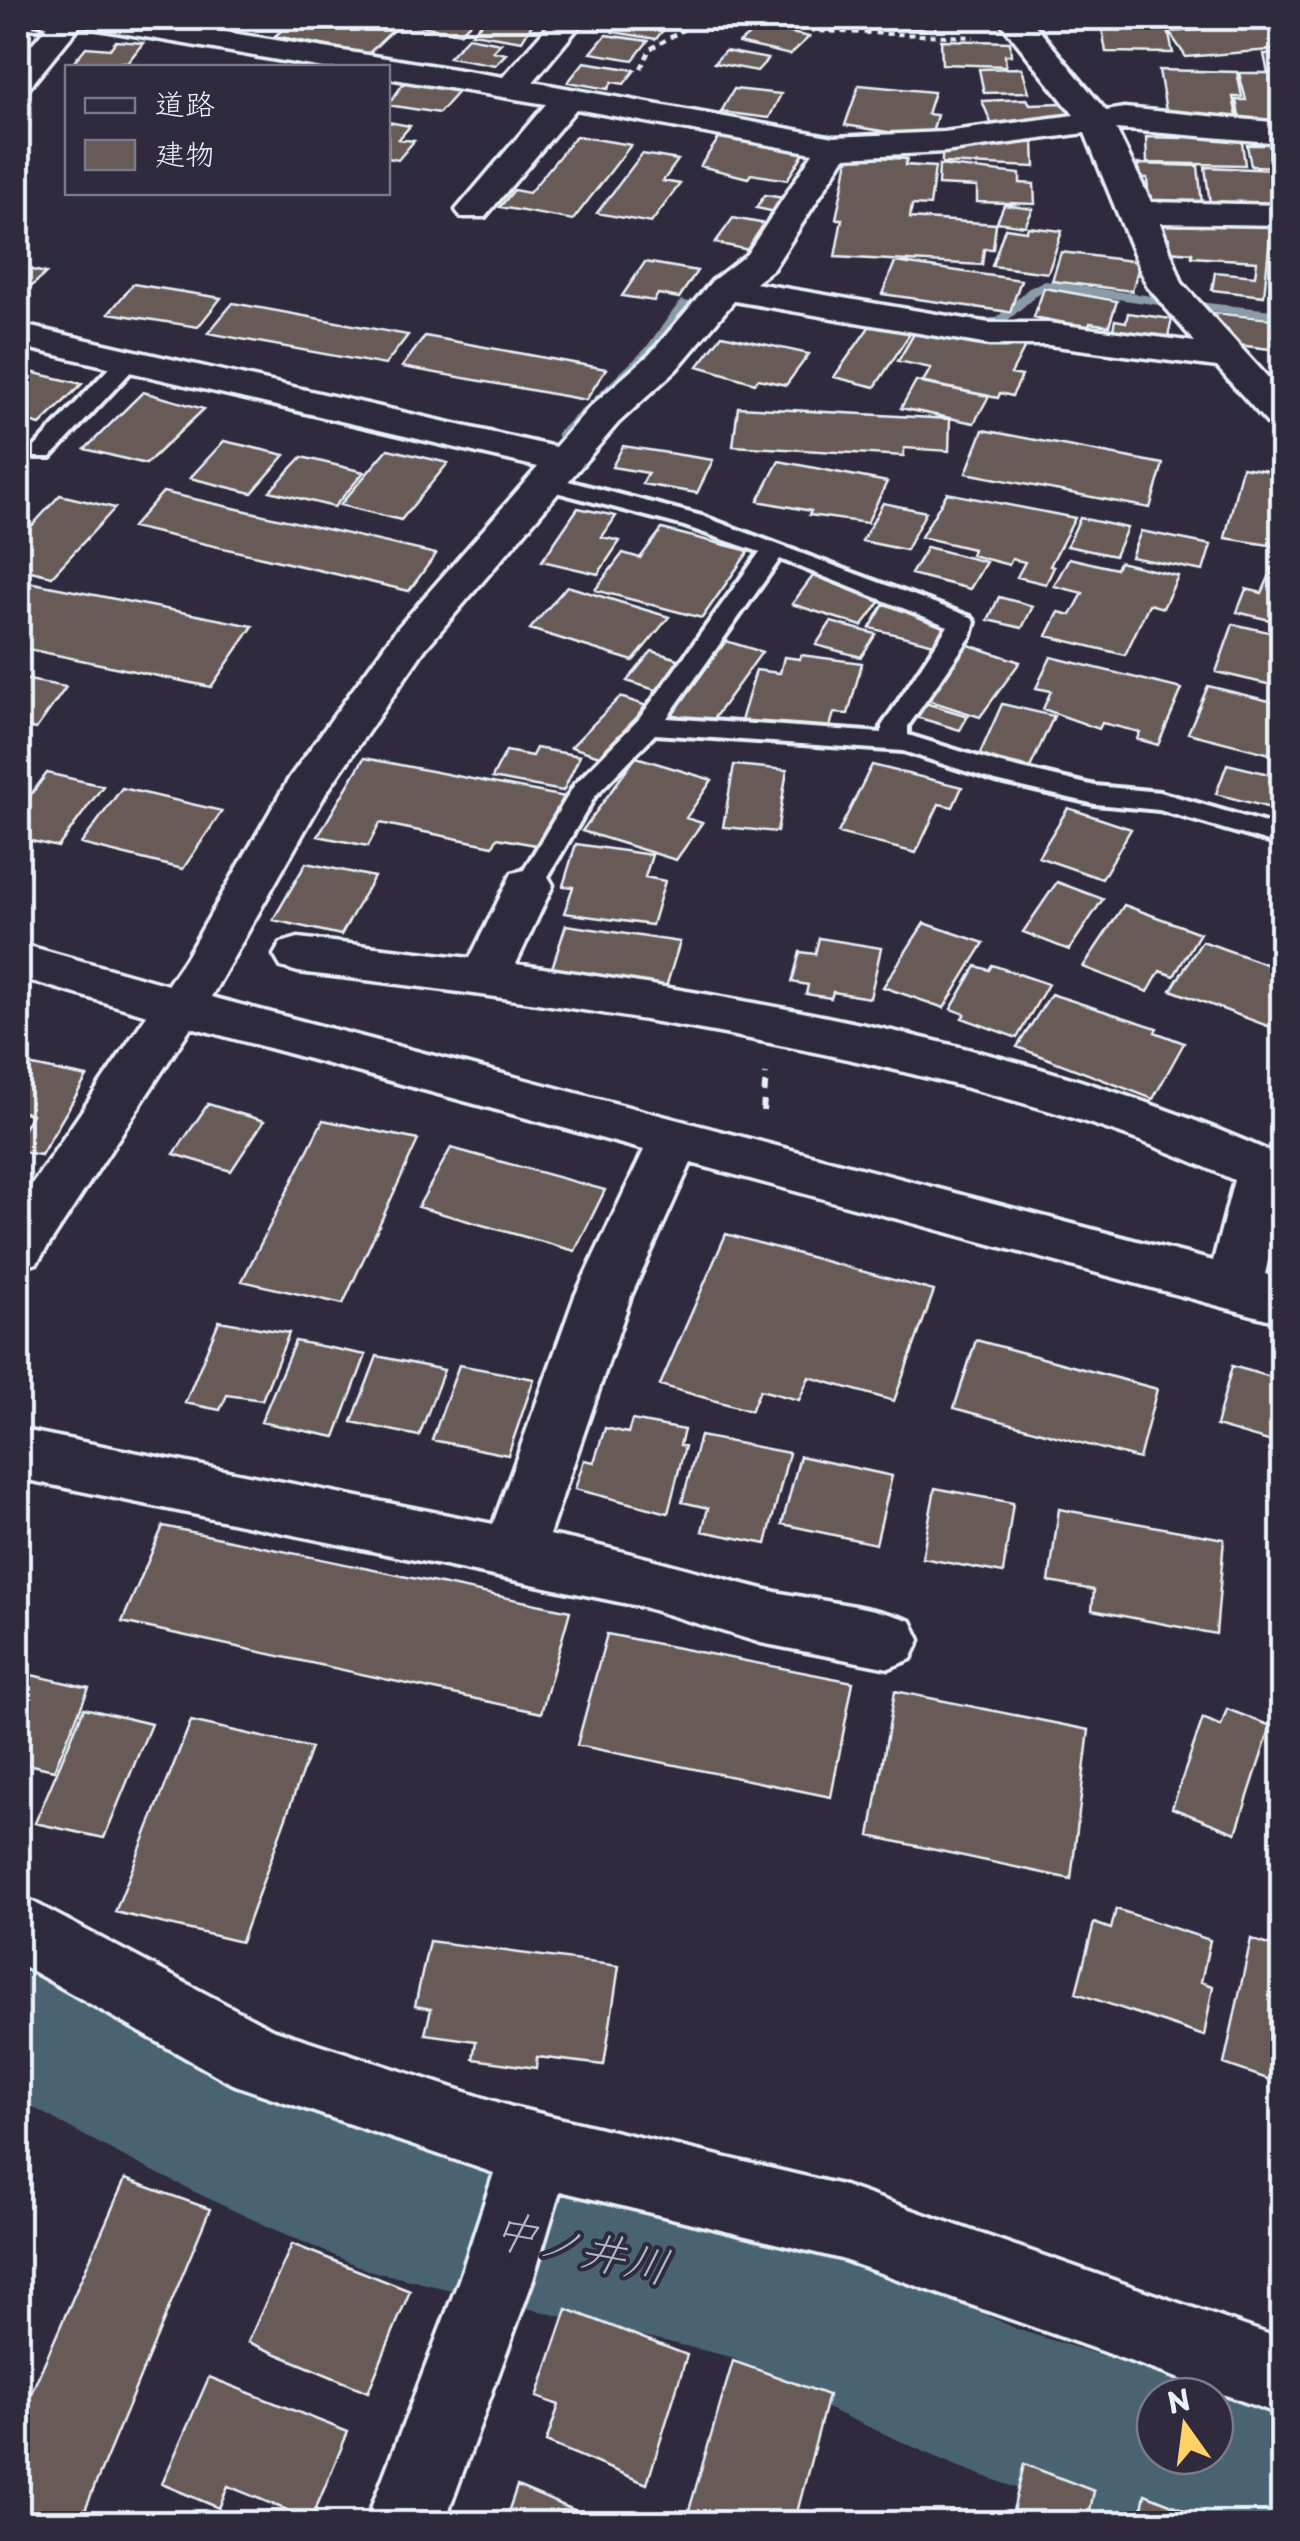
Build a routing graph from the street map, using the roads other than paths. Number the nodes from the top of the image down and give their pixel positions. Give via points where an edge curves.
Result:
1 (27, 18) edge
2 (571, 18) edge
3 (74, 20) edge
4 (1021, 27) edge
5 (366, 65) edge
6 (390, 69) edge
7 (18, 81) edge
8 (510, 89) junction
9 (567, 99) junction
10 (1094, 119) junction
11 (1282, 133) edge
12 (834, 147) junction
13 (473, 210) dead end
14 (1138, 212) junction
15 (1282, 214) edge
16 (725, 289) junction
17 (18, 334) edge
18 (1226, 356) junction
19 (130, 359) junction
20 (1282, 416) edge
21 (43, 452) dead end
22 (553, 472) junction
23 (775, 549) junction
24 (648, 725) junction
25 (895, 742) junction
26 (1282, 837) edge
27 (529, 885) joint
28 (298, 955) dead end
29 (18, 960) edge
30 (486, 975) junction
31 (178, 1006) junction
32 (675, 1140) junction
33 (1273, 1175) edge
34 (18, 1248) edge
35 (1258, 1294) edge
36 (18, 1454) edge
37 (512, 1555) junction
38 (889, 1640) dead end
39 (18, 1927) edge
40 (528, 2174) junction
41 (1282, 2377) edge
42 (404, 2524) edge

1 - 3 lane
2 - 8 street
3 - 5 street
3 - 7 street
4 - 10 street
6 - 8 street
8 - 9 street
9 - 12 street
9 - 13 street
10 - 11 street
10 - 12 street via 944,142
10 - 14 street
12 - 16 street via 760,261
14 - 15 street
14 - 18 street via 1165,286
16 - 18 street via 989,334 1026,331
16 - 22 street via 664,362
17 - 19 street
18 - 20 street
19 - 21 lane
19 - 22 street
22 - 23 lane
22 - 31 street via 410,640 316,773
23 - 24 lane
23 - 25 lane via 962,622 895,726
24 - 25 lane
24 - 27 lane via 585,790
25 - 26 lane via 1094,795 1160,801
27 - 30 street
28 - 30 street
29 - 31 street
30 - 33 street via 782,1025 979,1072 1162,1126
31 - 32 street
31 - 34 street
32 - 35 street
32 - 37 street via 603,1296
33 - 35 street
36 - 37 street
37 - 38 street
39 - 40 street via 256,2059
40 - 41 street via 841,2222
40 - 42 street via 496,2280

